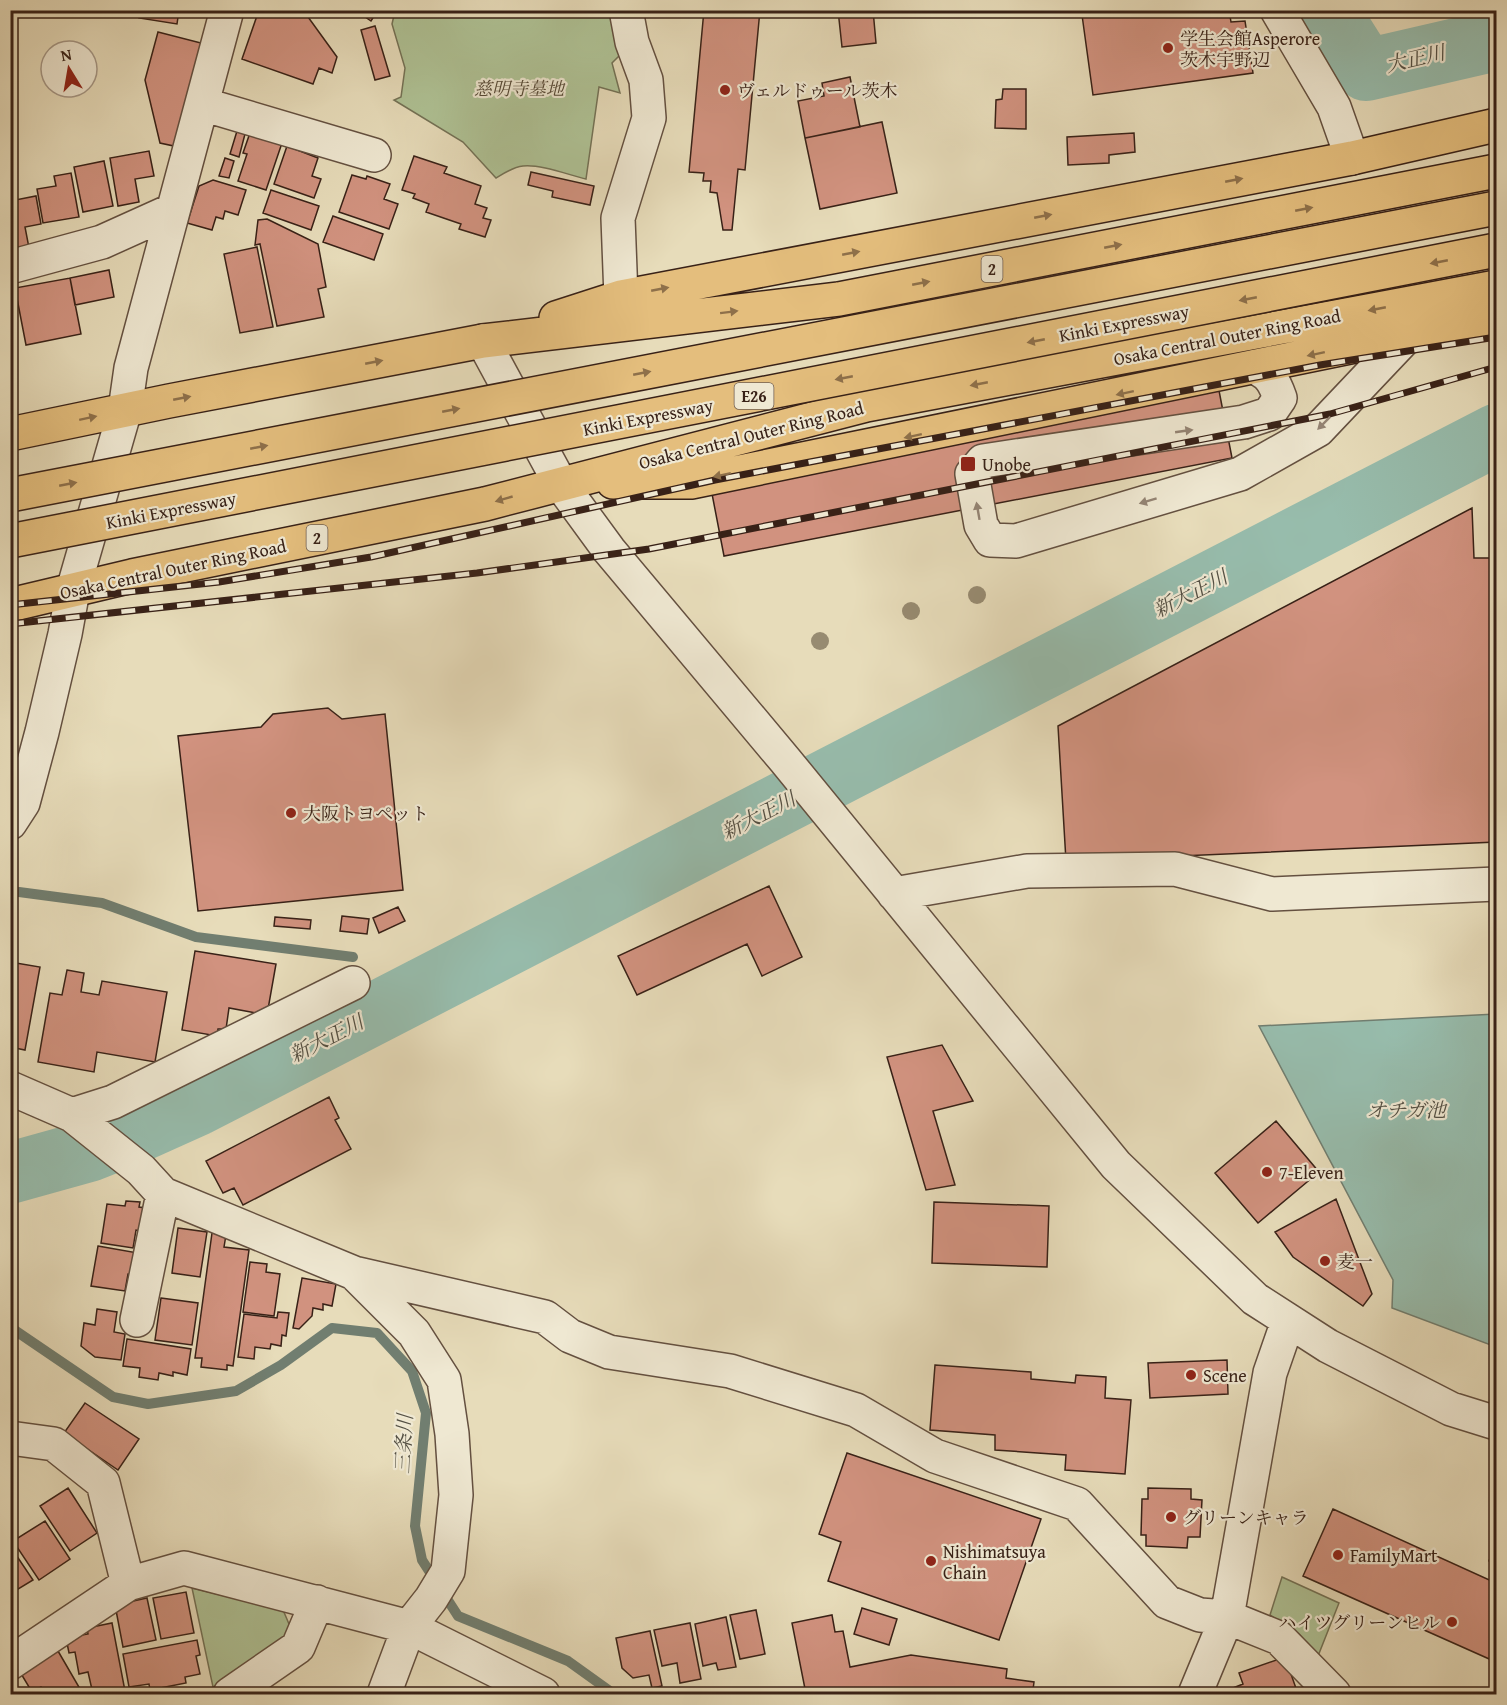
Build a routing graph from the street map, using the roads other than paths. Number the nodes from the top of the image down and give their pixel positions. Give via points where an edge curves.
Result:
1 (227, 10) edge
2 (626, 10) edge
3 (1277, 10) edge
4 (202, 104) junction
5 (1497, 124) edge
6 (374, 155) dead end
7 (1352, 158) junction
8 (1497, 171) edge
9 (1497, 208) edge
10 (173, 210) junction
11 (1497, 250) edge
12 (10, 267) edge
13 (1497, 286) edge
14 (621, 297) junction
15 (1497, 317) edge
16 (1408, 335) junction
17 (483, 341) junction
18 (1254, 367) junction
19 (125, 410) junction
20 (10, 434) edge
21 (560, 483) junction
22 (10, 495) edge
23 (10, 541) edge
24 (73, 590) junction
25 (10, 605) edge
26 (10, 823) edge
27 (1493, 884) edge
28 (894, 894) junction
29 (353, 983) dead end
30 (10, 1088) edge
31 (72, 1115) junction
32 (163, 1194) junction
33 (354, 1272) junction
34 (137, 1320) dead end
35 (1288, 1321) junction
36 (1497, 1423) edge
37 (10, 1438) edge
38 (128, 1584) junction
39 (317, 1602) junction
40 (1227, 1617) junction
41 (409, 1627) junction
42 (10, 1663) edge
43 (230, 1695) edge
44 (384, 1695) edge
45 (543, 1695) edge
46 (1195, 1695) edge
47 (1334, 1695) edge

1 - 4 street
2 - 14 street via 632,42 646,80 649,118 618,219
3 - 7 street via 1334,107
4 - 6 street
4 - 10 street
5 - 7 main road
14 -> 7 main road
17 -> 8 main road, 2 via 839,299
22 -> 9 main road, bridge
10 - 12 street via 102,242
10 - 19 street via 131,368
11 -> 23 main road, Kinki Expressway / E26, bridge
13 -> 21 main road, Osaka Central Outer Ring Road / 2 via 866,405
14 - 17 main road
15 - 16 main road
16 -> 18 main road
16 -> 18 street via 1318,430 1240,474 1016,541 990,540 981,525 972,474 983,461 1244,422 1269,414 1280,398 1275,382
19 -> 17 main road, 2
17 - 21 street
18 -> 21 main road via 691,482
20 -> 19 main road, 2
19 - 24 street
21 -> 24 main road, Osaka Central Outer Ring Road / 2 via 484,504
21 - 28 street via 609,550
24 - 25 main road, Osaka Central Outer Ring Road / 2
24 - 26 street via 23,803
27 - 28 street via 1272,894 1175,869 1027,871
28 - 35 street via 1116,1165 1255,1299
29 - 31 street via 113,1102
30 - 31 street
31 - 32 street via 141,1170
32 - 33 street
32 - 34 street
33 - 40 street via 545,1317 570,1336 609,1352 730,1371 856,1410 934,1456 1077,1504 1167,1602 1200,1615
33 - 41 street via 414,1333 444,1380 456,1495 440,1585
35 - 36 street via 1451,1409
35 - 40 street via 1270,1373
37 - 38 street via 54,1444 103,1483
38 - 39 street via 184,1568
38 - 42 street
39 - 41 street
39 - 43 street via 298,1647
40 - 46 street
40 - 47 street via 1279,1638
41 - 44 street
41 - 45 street

